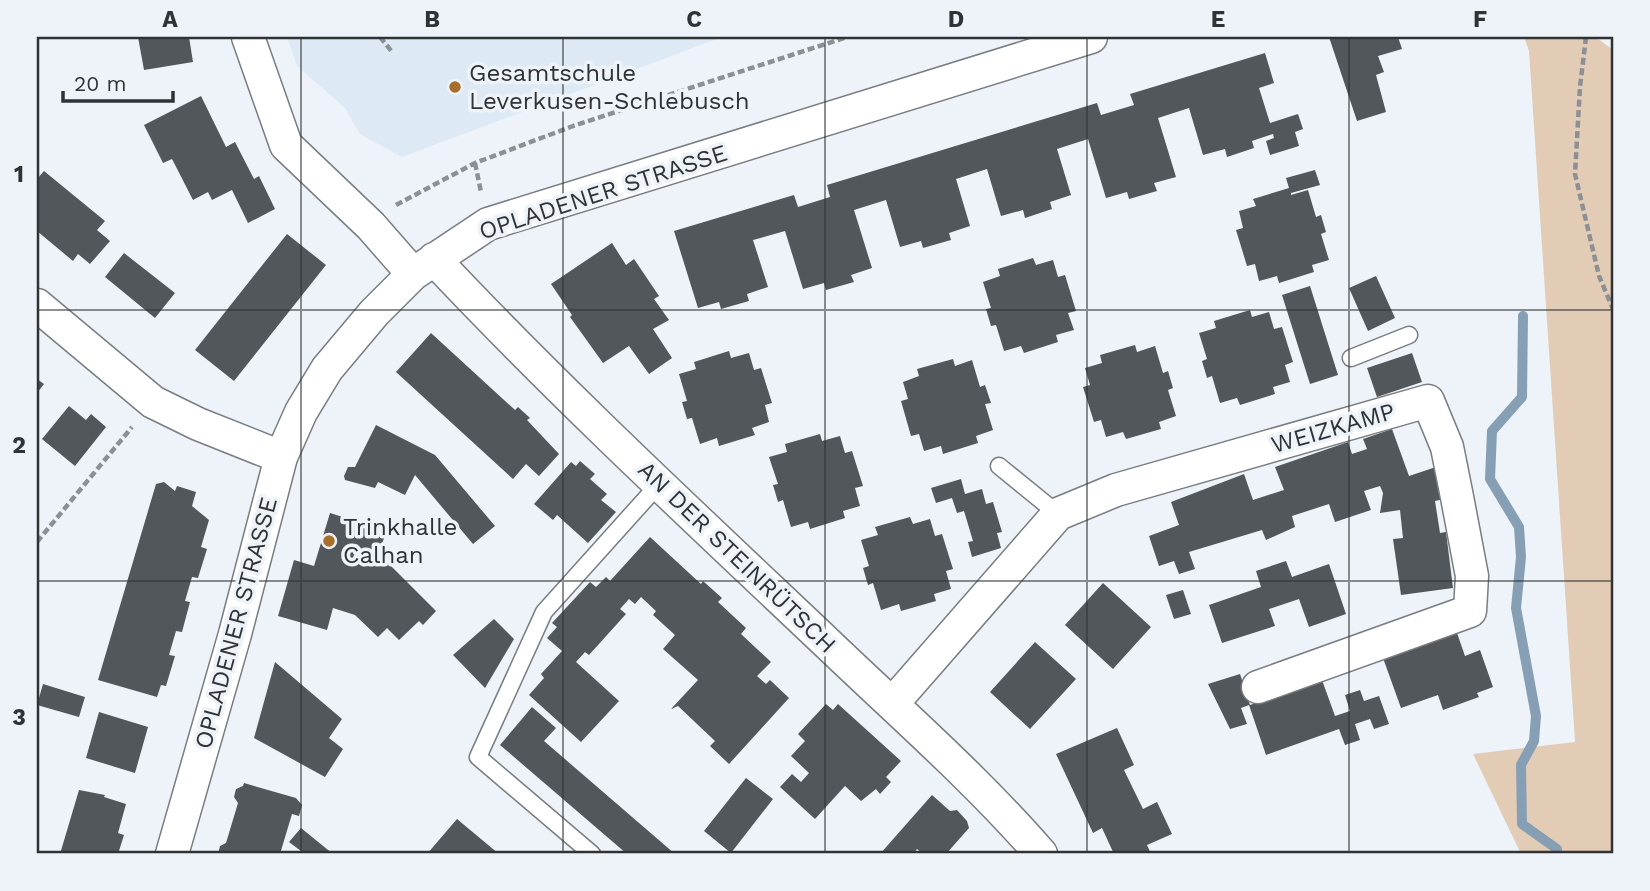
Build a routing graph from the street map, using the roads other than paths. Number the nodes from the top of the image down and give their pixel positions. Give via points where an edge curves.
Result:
1 (248, 37) edge
2 (1091, 37) edge
3 (424, 266) junction
4 (37, 305) edge
5 (1409, 335) dead end
6 (1350, 358) dead end
7 (281, 457) junction
8 (999, 466) dead end
9 (659, 484) junction
10 (1058, 514) junction
11 (1258, 687) dead end
12 (892, 704) junction
13 (172, 854) edge
14 (592, 854) edge
15 (1041, 854) edge

1 - 3 street, AN DER STEINRÜTSCH via 286,145 371,226
2 - 3 street, OPLADENER STRASSE via 488,224
3 - 7 street, OPLADENER STRASSE via 374,313 327,369
3 - 9 street, AN DER STEINRÜTSCH via 470,298
4 - 7 street via 153,402
5 - 6 lane
7 - 13 street, OPLADENER STRASSE
8 - 10 lane
9 - 12 street, AN DER STEINRÜTSCH
9 - 14 lane via 544,612 478,757
10 - 11 street, WEIZKAMP via 1116,490 1427,401 1447,447 1472,576 1470,611
10 - 12 street, WEIZKAMP
12 - 15 street, AN DER STEINRÜTSCH

